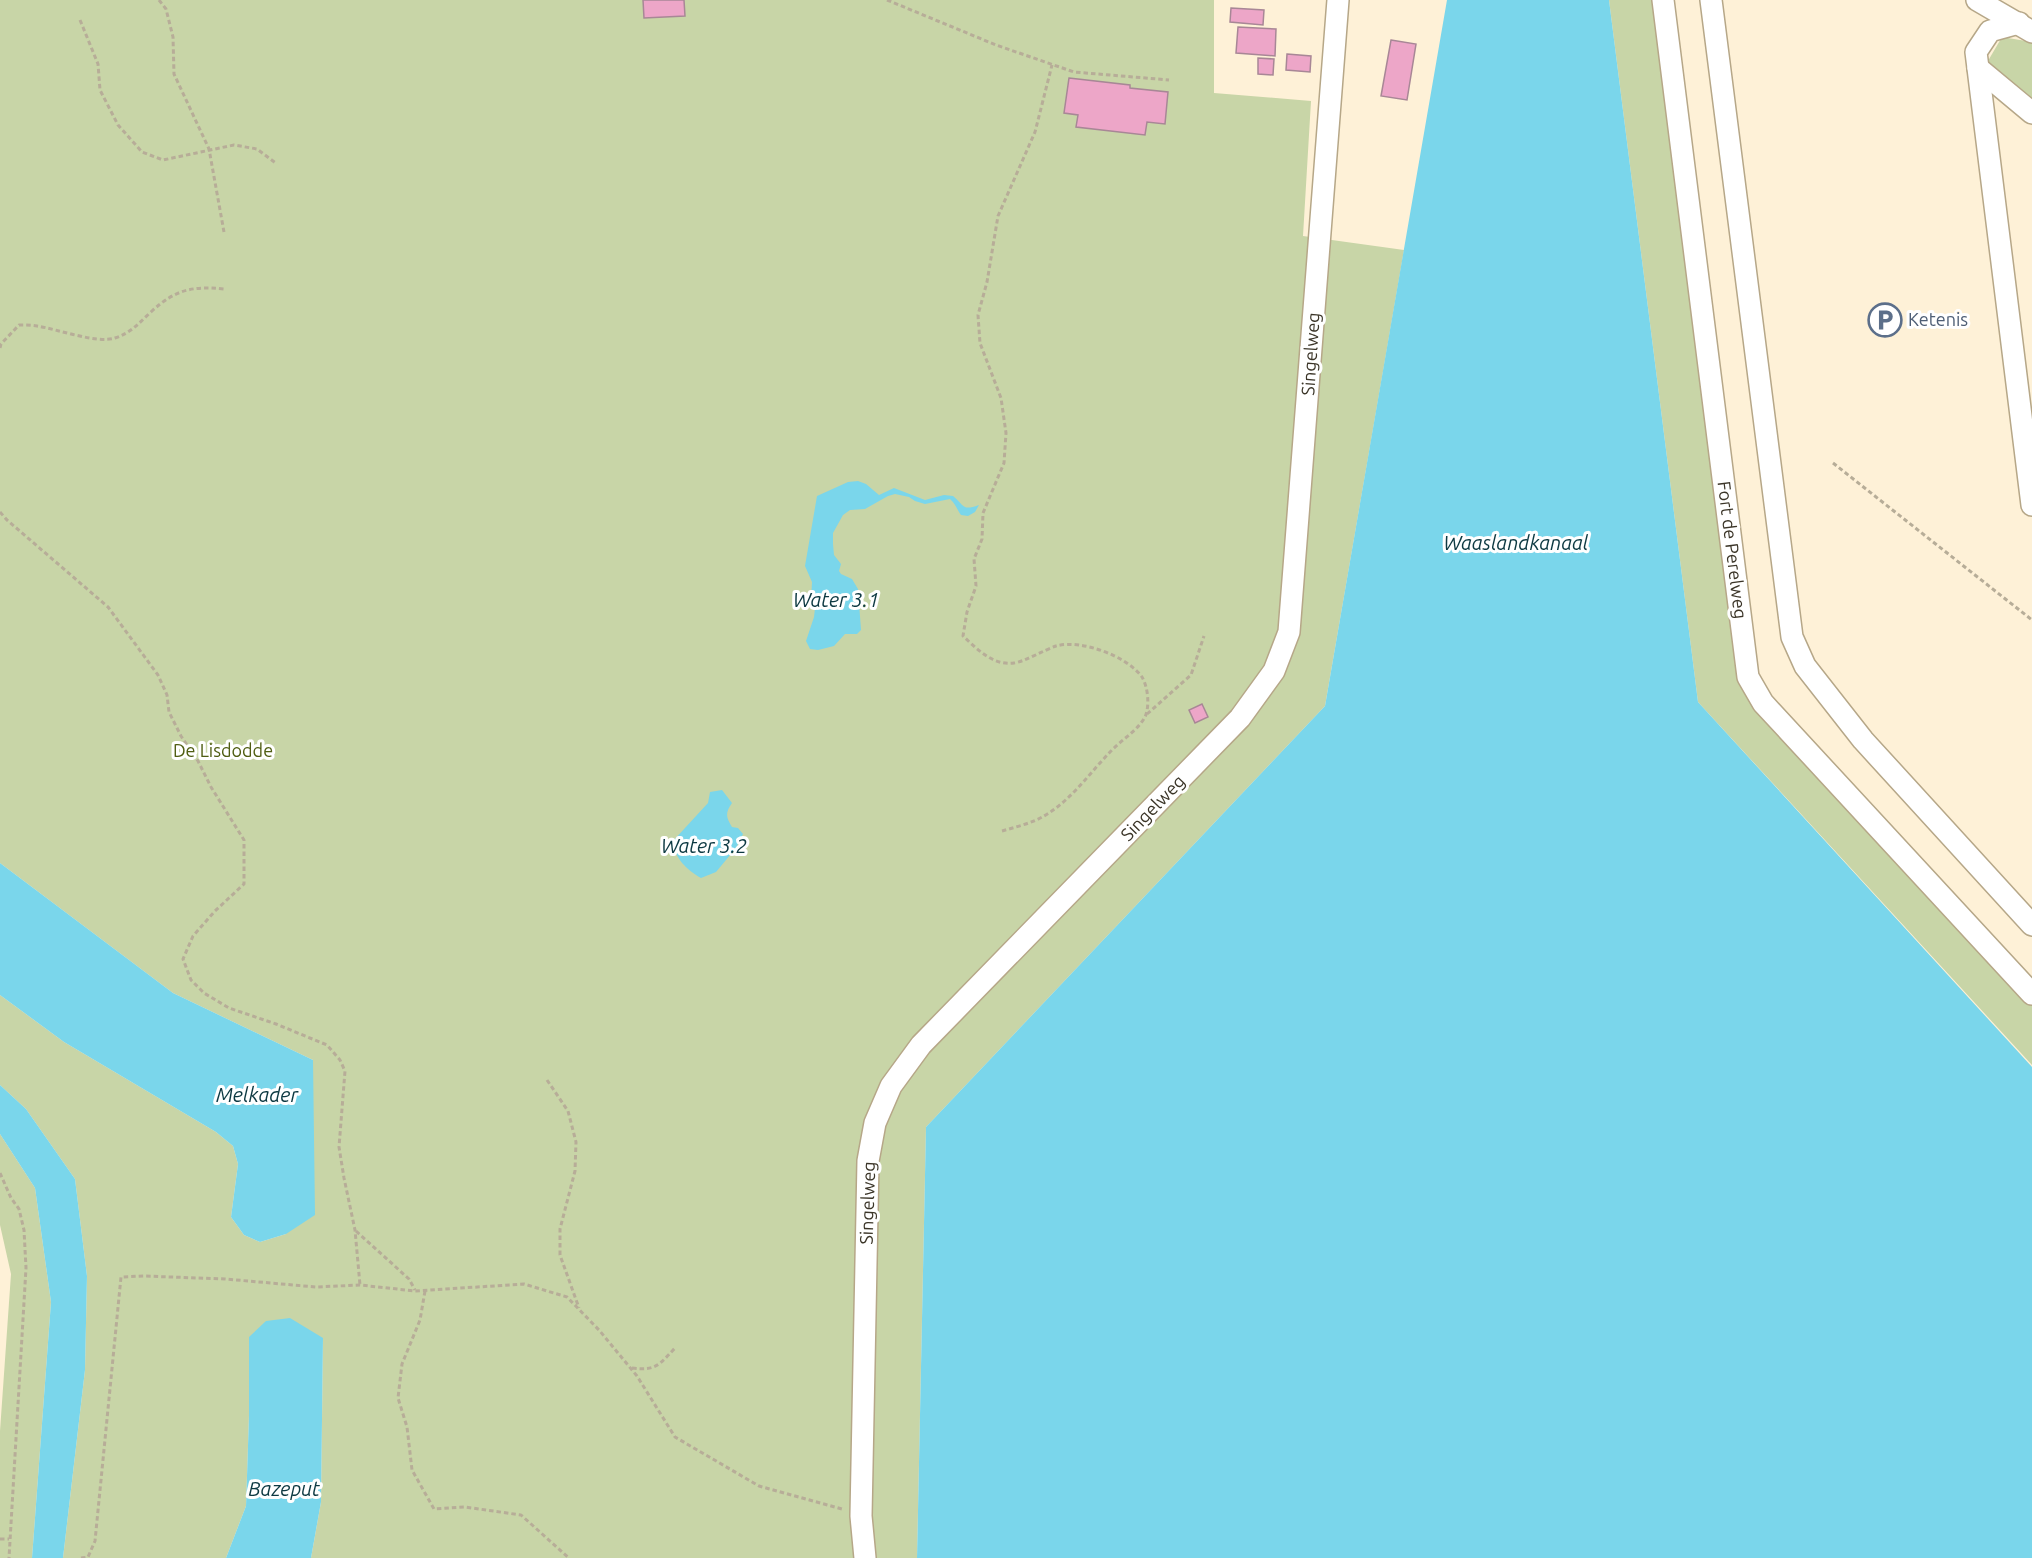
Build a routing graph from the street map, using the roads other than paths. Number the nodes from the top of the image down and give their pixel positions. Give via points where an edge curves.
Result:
1 (1338, 0) edge
2 (1663, 0) edge
3 (1711, 0) edge
4 (1977, 0) edge
5 (2025, 27) edge
6 (1978, 68) junction
7 (2032, 113) edge
8 (2032, 505) edge
9 (2032, 925) edge
10 (2032, 994) edge
11 (865, 1558) edge

1 - 11 street, Singelweg via 1289,632 1274,670 1240,718 921,1046 891,1086 875,1123 868,1161 862,1508
2 - 10 street, Fort de Perelweg via 1748,677 1763,703
3 - 9 street via 1792,638 1806,666 1863,740
4 - 5 street
5 - 6 street via 1990,31 1976,52
6 - 7 street
6 - 8 street

